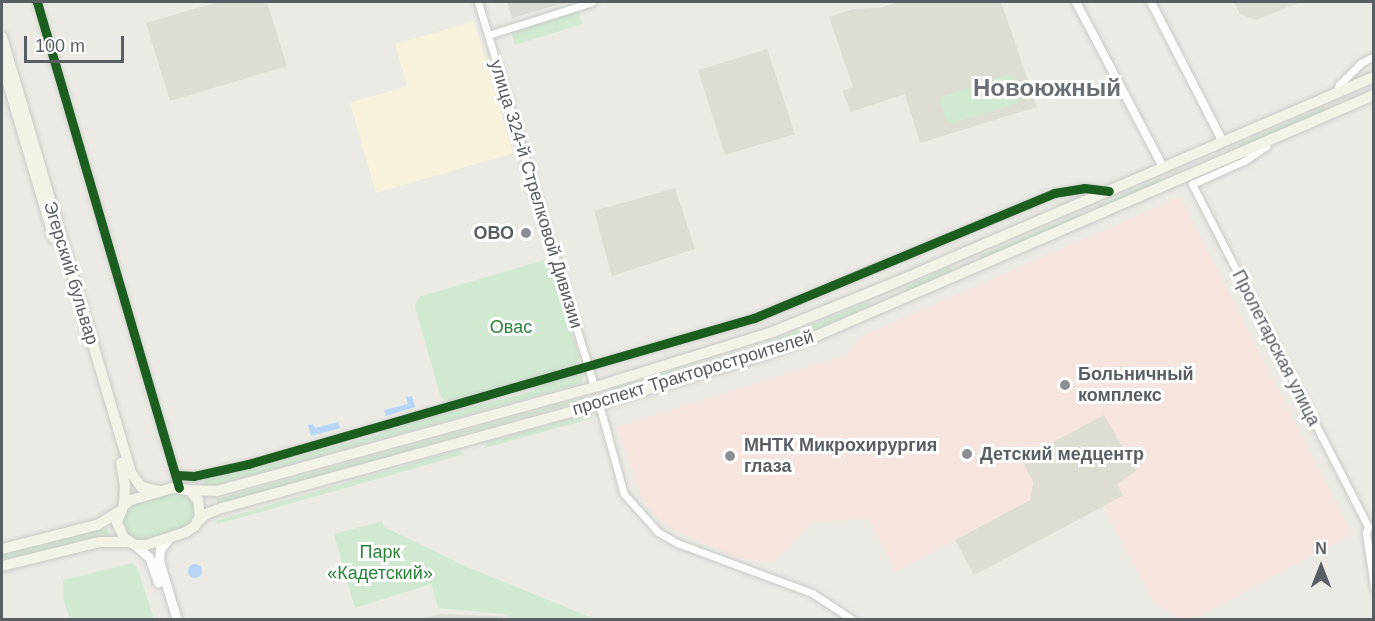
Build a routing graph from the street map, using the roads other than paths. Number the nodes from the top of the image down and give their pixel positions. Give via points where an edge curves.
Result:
1 (37, 2) edge
2 (478, 2) edge
3 (592, 2) edge
4 (1076, 2) edge
5 (1151, 2) edge
6 (488, 35) junction
7 (2, 37) edge
8 (1374, 56) edge
9 (2, 63) edge
10 (1374, 77) edge
11 (1336, 93) junction
12 (1374, 95) edge
13 (1283, 134) junction
14 (1223, 142) junction
15 (1224, 160) junction
16 (1163, 167) junction
17 (39, 178) junction
18 (1175, 181) junction
19 (1192, 184) junction
20 (1109, 191) junction
21 (1086, 201) junction
22 (1093, 216) junction
23 (963, 254) junction
24 (970, 269) junction
25 (875, 291) junction
26 (882, 307) junction
27 (85, 331) junction
28 (588, 368) junction
29 (594, 387) junction
30 (599, 404) junction
31 (177, 475) junction
32 (184, 489) junction
33 (160, 491) junction
34 (122, 508) junction
35 (197, 522) junction
36 (170, 538) junction
37 (132, 543) junction
38 (2, 549) edge
39 (2, 566) edge
40 (1374, 587) edge
41 (170, 620) edge
42 (177, 620) edge
43 (853, 620) edge

1 - 31 street
2 - 6 street, улица 324-й Стрелковой Дивизии
3 - 6 street
4 - 16 street
5 - 14 street
6 - 28 street, улица 324-й Стрелковой Дивизии
7 - 17 main road, Эгерский бульвар
8 - 11 street, проспект Тракторостроителей via 1361,63
9 - 17 main road, Эгерский бульвар
10 - 11 main road, проспект Тракторостроителей
11 - 14 main road, проспект Тракторостроителей
12 - 13 main road, проспект Тракторостроителей
13 - 15 main road, проспект Тракторостроителей
13 - 19 street via 1244,161
14 - 15 main road
14 - 16 main road, проспект Тракторостроителей
15 - 18 main road, проспект Тракторостроителей
16 - 18 main road
16 - 20 main road, проспект Тракторостроителей
17 - 27 main road, Эгерский бульвар
18 - 19 street
18 - 22 main road, проспект Тракторостроителей
19 - 40 street, Пролетарская улица via 1368,526
20 - 21 main road, проспект Тракторостроителей
20 - 28 street via 1084,188 1054,193 794,303
21 - 22 main road
21 - 23 main road, проспект Тракторостроителей
22 - 24 main road, проспект Тракторостроителей
23 - 24 main road
23 - 25 main road, проспект Тракторостроителей
24 - 26 main road, проспект Тракторостроителей
25 - 26 main road
25 - 29 main road, проспект Тракторостроителей via 770,333
26 - 30 main road, проспект Тракторостроителей via 772,352
27 - 33 main road, Эгерский бульвар via 131,473 141,487
27 - 34 main road, Эгерский бульвар via 124,473
28 - 29 street, улица 324-й Стрелковой Дивизии
28 - 31 street via 248,464 194,476
29 - 30 main road
29 - 32 main road, проспект Тракторостроителей via 217,491
30 - 35 main road, проспект Тракторостроителей via 222,508
30 - 43 street via 624,494 658,532 677,543 812,593
31 - 32 street
32 - 33 main road
32 - 35 main road via 198,501
33 - 34 main road via 131,500
34 - 37 main road via 118,528
34 - 38 main road via 97,525
35 - 36 main road via 192,529
36 - 37 main road via 146,545
36 - 42 main road via 160,549 159,561
37 - 39 main road via 100,542
37 - 41 main road via 146,553 152,564

